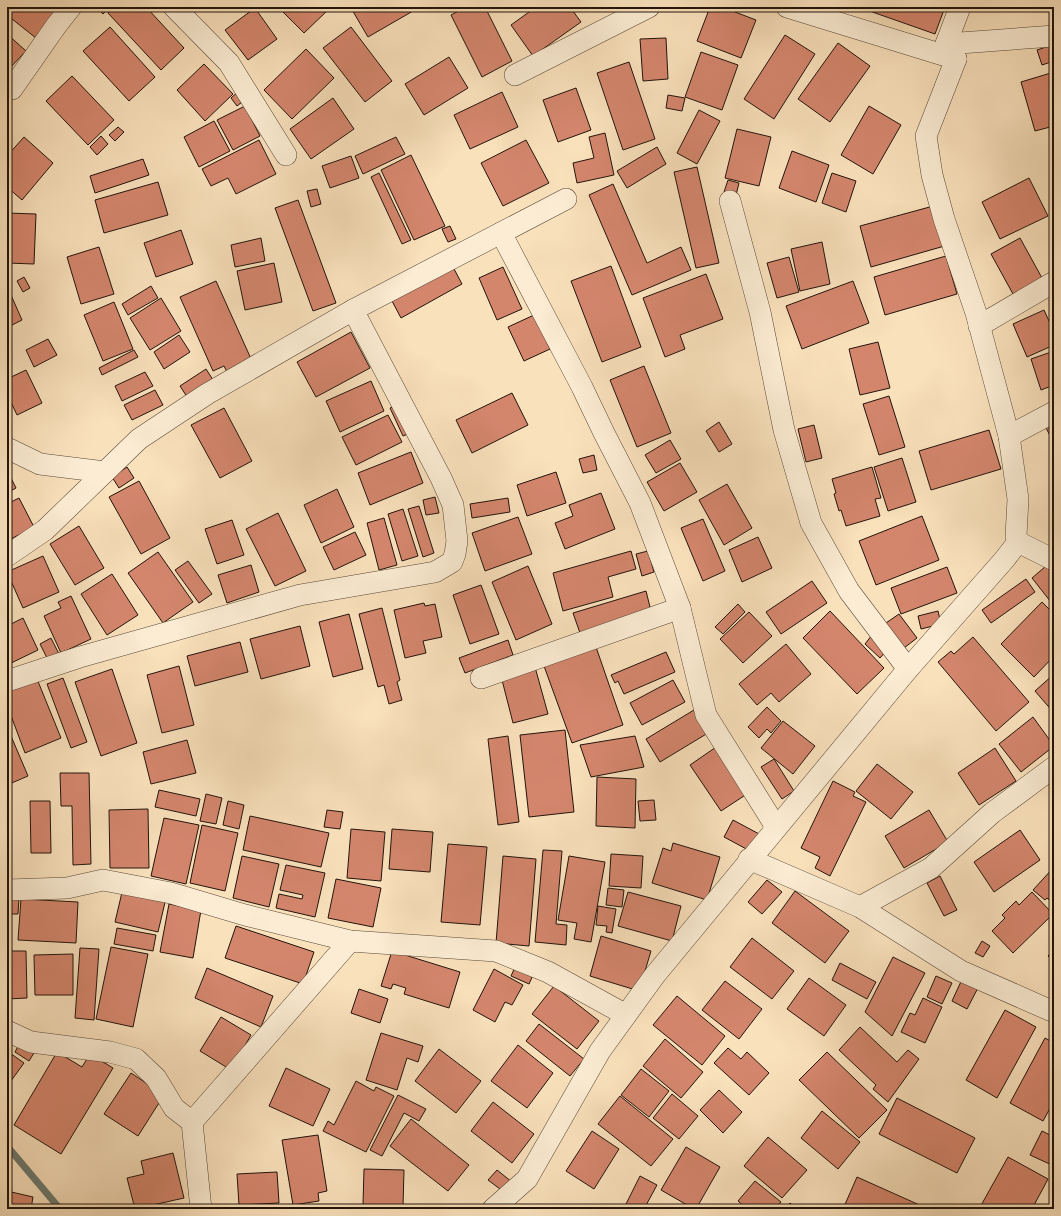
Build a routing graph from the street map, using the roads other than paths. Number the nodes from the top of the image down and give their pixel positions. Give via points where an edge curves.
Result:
1 (71, 7) edge
2 (174, 7) edge
3 (649, 7) edge
4 (787, 7) edge
5 (960, 7) edge
6 (1054, 36) edge
7 (951, 51) junction
8 (515, 75) dead end
9 (12, 89) dead end
10 (286, 155) dead end
11 (566, 199) dead end
12 (730, 201) dead end
13 (501, 233) junction
14 (1054, 282) edge
15 (353, 310) junction
16 (979, 326) junction
17 (1054, 412) edge
18 (1009, 436) junction
19 (7, 448) edge
20 (105, 472) junction
21 (1018, 542) junction
22 (7, 556) edge
23 (1054, 560) edge
24 (680, 608) junction
25 (908, 669) junction
26 (481, 678) dead end
27 (7, 681) edge
28 (1054, 767) edge
29 (776, 827) junction
30 (749, 859) junction
31 (7, 890) edge
32 (860, 907) junction
33 (350, 941) junction
34 (1054, 1012) edge
35 (626, 1015) junction
36 (7, 1031) edge
37 (192, 1122) junction
38 (201, 1209) edge
39 (492, 1209) edge

1 - 9 street
2 - 10 street via 229,63
3 - 8 street
4 - 7 street
5 - 7 street
6 - 7 street
7 - 16 street via 926,136 932,175 942,212
11 - 13 street
12 - 25 street via 760,312 784,430 811,523 849,591
13 - 15 street
13 - 24 street via 640,502
14 - 16 street
15 - 20 street via 207,394 139,439
15 - 27 street via 453,505 457,541 452,562 435,572 300,595 80,657
16 - 18 street
17 - 18 street
18 - 21 street via 1018,499
19 - 20 street via 40,464
20 - 22 street via 45,530
21 - 23 street
21 - 25 street
24 - 26 street
24 - 29 street via 706,715
25 - 29 street
28 - 32 street via 992,813 930,868
29 - 30 street
30 - 32 street
30 - 35 street
31 - 33 street via 68,888 103,880 171,892 245,915
32 - 34 street via 961,971
33 - 35 street via 496,951 548,972
33 - 37 street
35 - 39 street via 600,1051 527,1179
36 - 37 street via 31,1042 110,1052 136,1059 156,1078 174,1108
37 - 38 street

